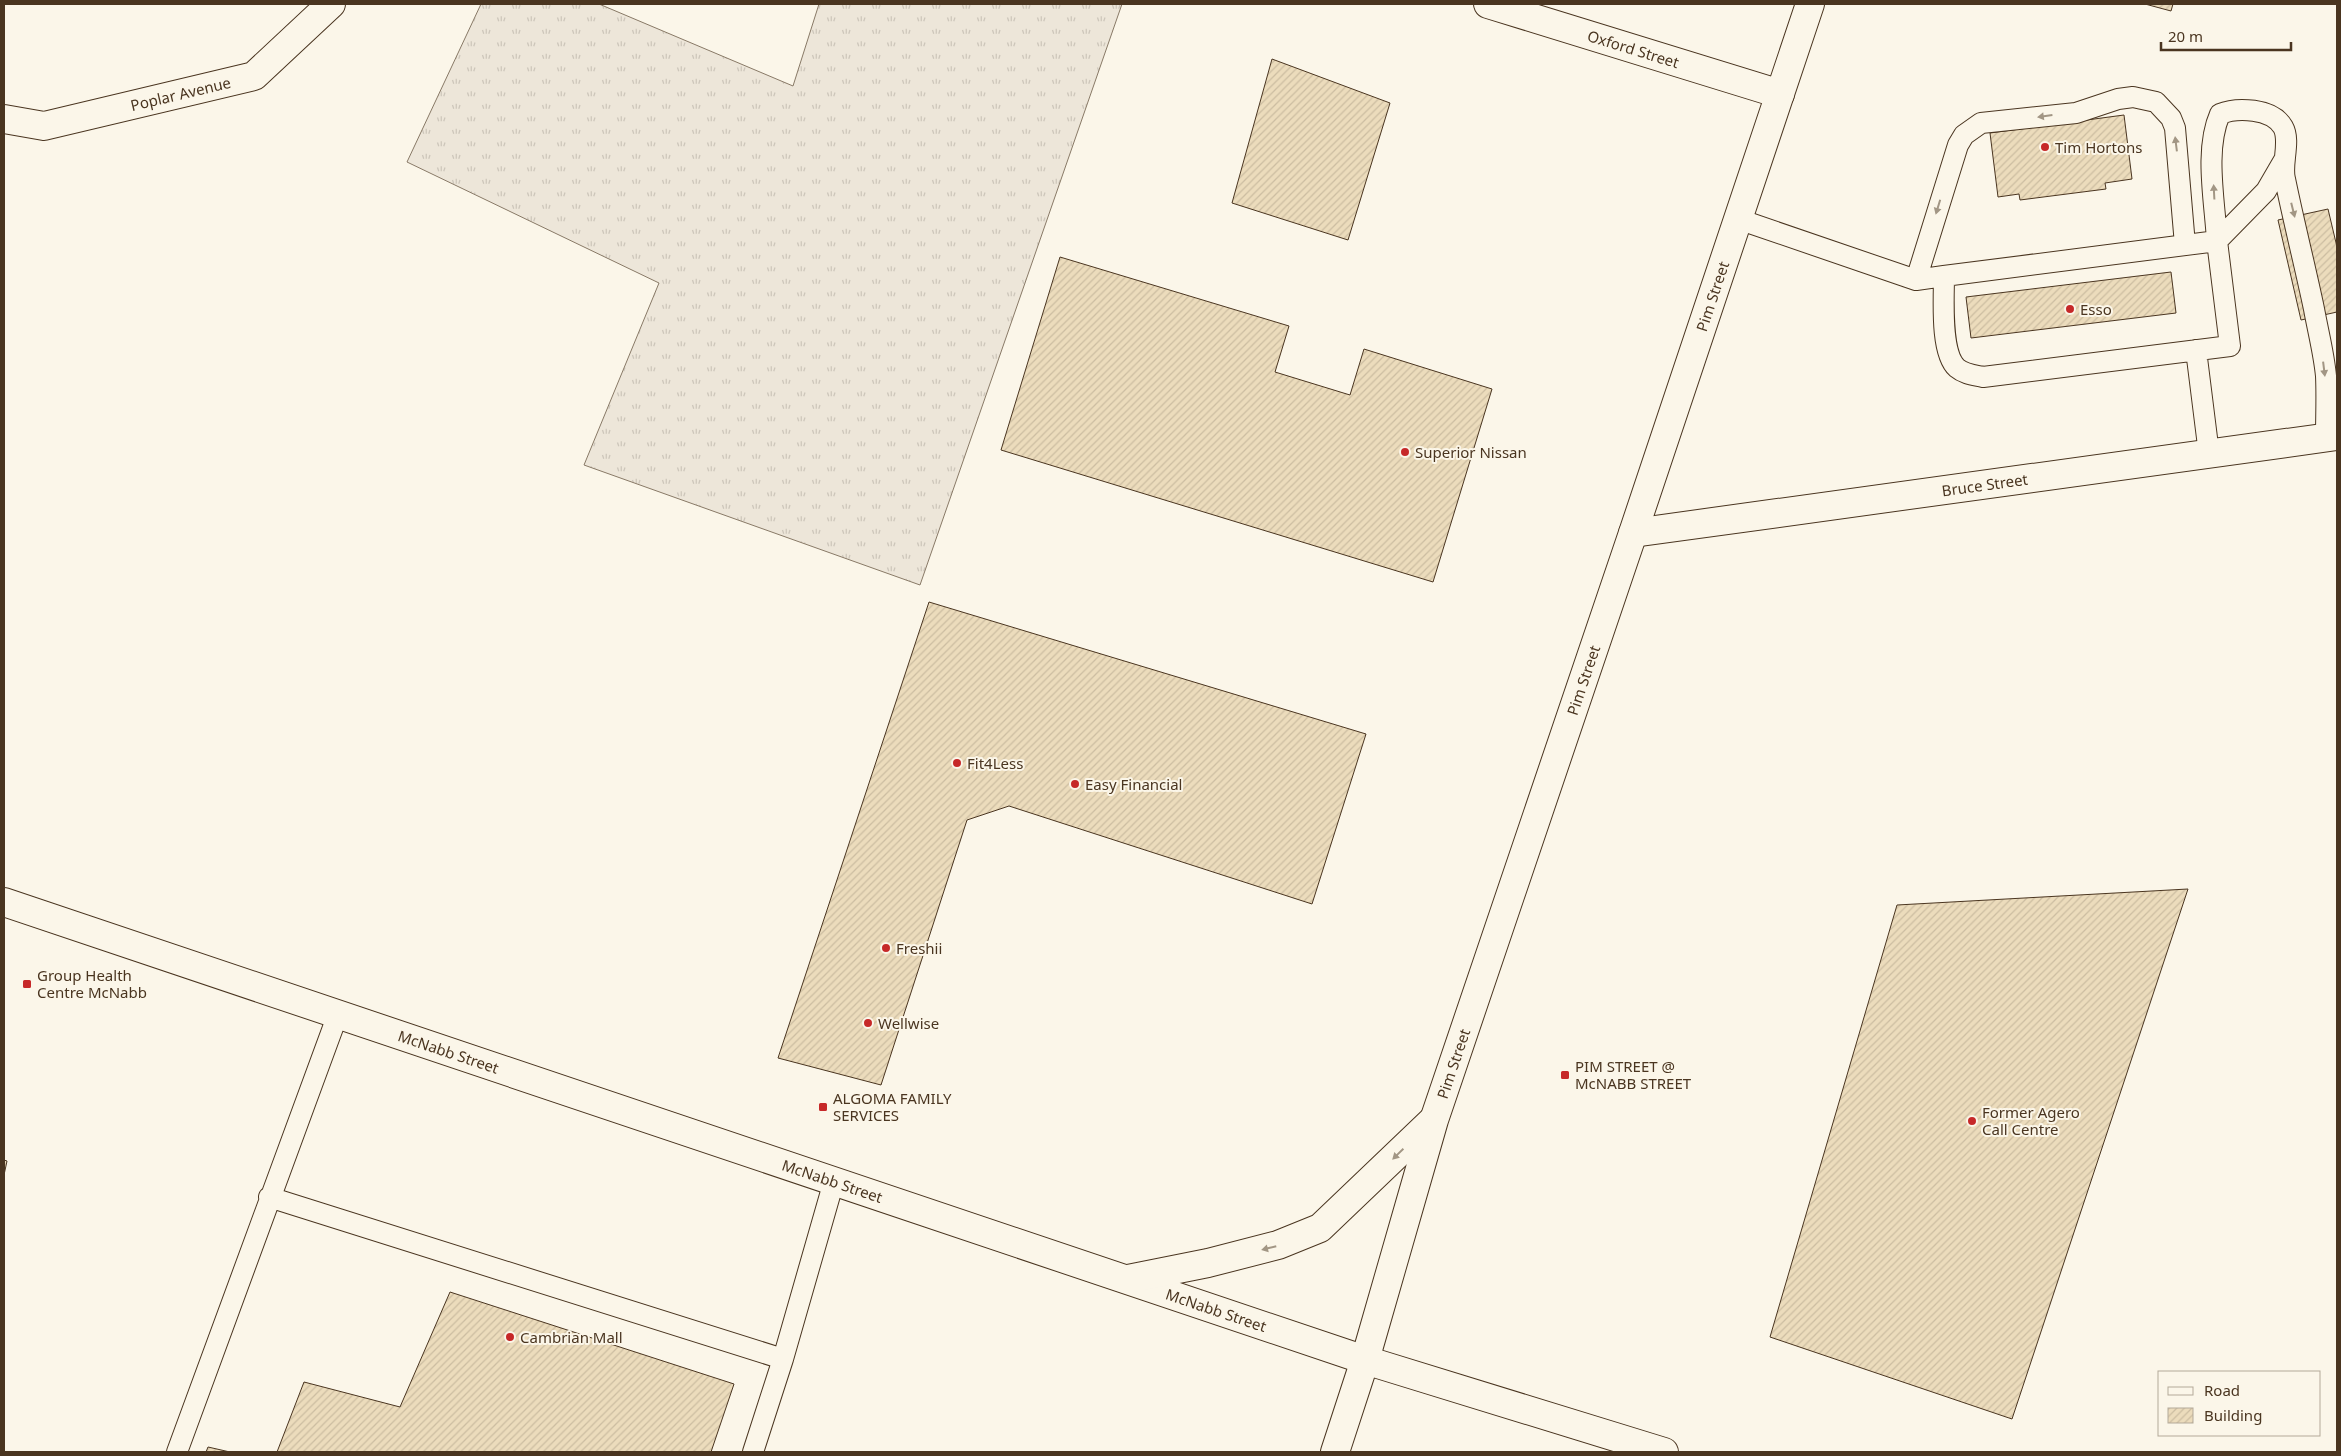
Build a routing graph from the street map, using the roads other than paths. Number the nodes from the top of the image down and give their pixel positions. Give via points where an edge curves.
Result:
1 (331, 4) edge
2 (1488, 4) edge
3 (1810, 4) edge
4 (1780, 94) junction
5 (4, 119) edge
6 (2284, 160) junction
7 (1738, 219) junction
8 (2217, 241) junction
9 (2185, 245) junction
10 (1944, 276) junction
11 (1916, 280) junction
12 (2196, 350) junction
13 (2332, 436) edge
14 (2209, 454) junction
15 (1633, 533) junction
16 (4, 902) edge
17 (338, 1014) junction
18 (1434, 1120) junction
19 (834, 1181) junction
20 (269, 1197) junction
21 (1127, 1279) junction
22 (784, 1359) junction
23 (1365, 1360) junction
24 (177, 1452) edge
25 (753, 1452) edge
26 (1335, 1452) edge
27 (1664, 1452) edge

1 - 5 main road, Poplar Avenue via 254,76 44,126
2 - 4 main road, Oxford Street
3 - 4 main road, Pim Street
4 - 7 main road, Pim Street
6 - 8 lane via 2266,191
8 -> 6 lane via 2211,142 2220,114 2245,108 2275,119 2283,127
6 -> 13 lane via 2284,177 2322,347
7 - 11 lane
7 - 15 main road, Pim Street
8 - 9 lane
8 - 12 lane via 2230,346
9 - 10 lane
9 -> 11 lane via 2178,154 2171,118 2156,102 2125,98 2076,113 1981,123 1964,135 1958,145
10 - 11 lane
10 - 12 lane via 1946,346 1955,367 1963,372 1982,377
12 - 14 lane
13 - 14 main road, Bruce Street
14 - 15 main road, Bruce Street
15 - 18 main road, Pim Street
16 - 17 main road, McNabb Street
17 - 19 main road, McNabb Street
17 - 20 lane
18 -> 21 main road via 1320,1228 1278,1245
18 - 23 main road, Pim Street
19 - 21 main road, McNabb Street
19 - 22 lane
20 - 22 lane
20 - 24 lane
21 - 23 main road, McNabb Street
22 - 25 lane
23 - 26 main road, Pim Street
23 - 27 main road, McNabb Street

